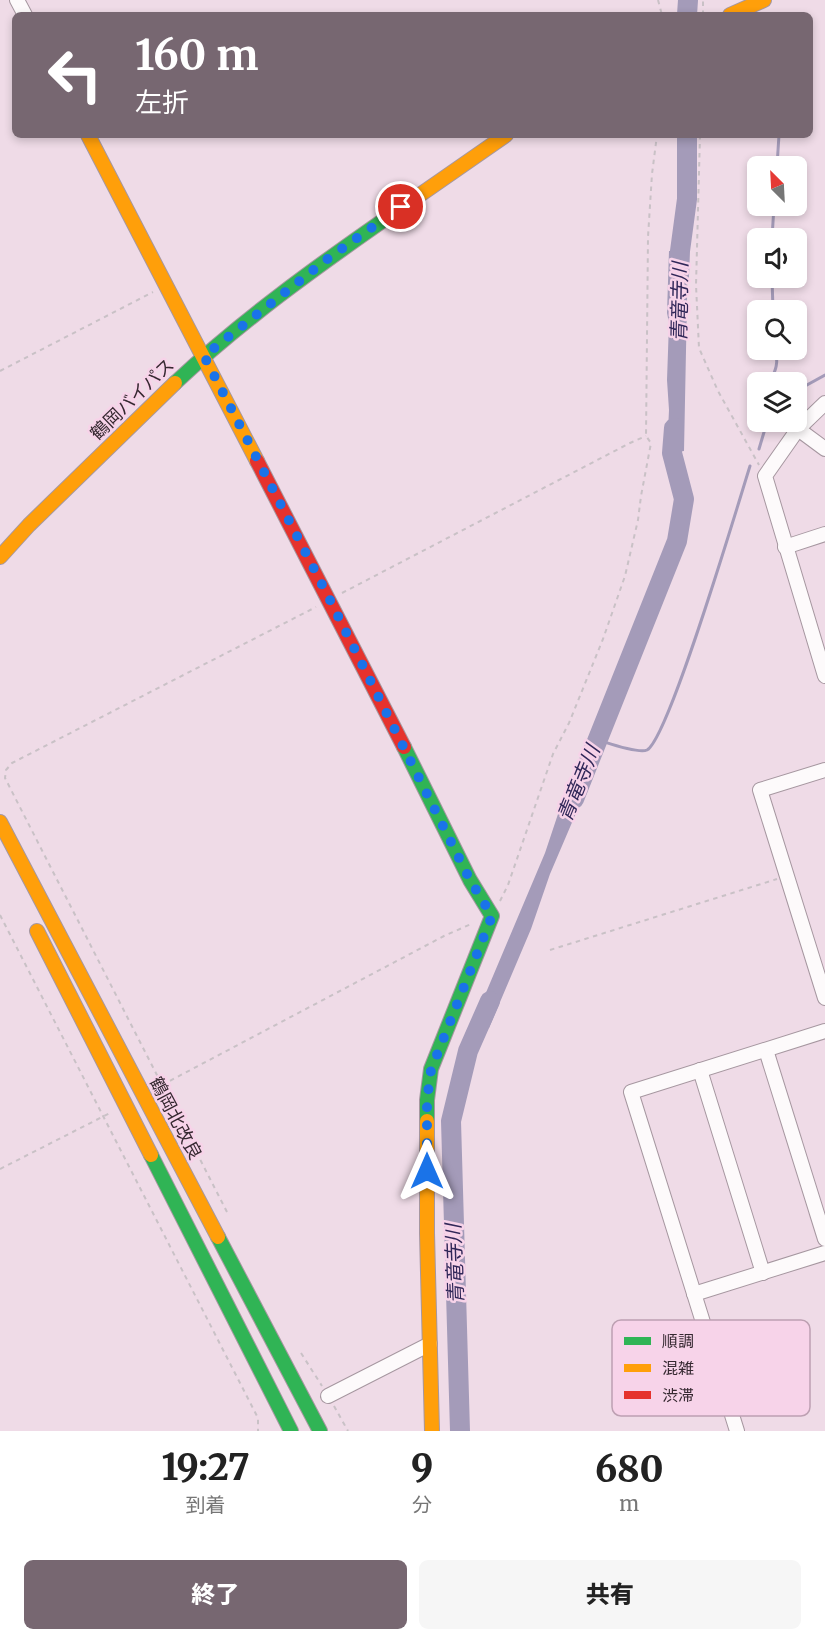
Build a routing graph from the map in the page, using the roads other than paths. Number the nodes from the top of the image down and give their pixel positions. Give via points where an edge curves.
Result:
1 (764, 0) edge
2 (737, 12) edge
3 (90, 138) edge
4 (502, 138) edge
5 (204, 356) junction
6 (825, 403) edge
7 (807, 420) edge
8 (796, 432) edge
9 (802, 432) edge
10 (825, 449) edge
11 (825, 534) edge
12 (785, 547) junction
13 (0, 557) edge
14 (825, 676) edge
15 (825, 770) edge
16 (0, 822) edge
17 (32, 920) dead end
18 (825, 998) edge
19 (825, 1031) edge
20 (766, 1050) junction
21 (700, 1070) junction
22 (825, 1239) edge
23 (825, 1253) edge
24 (763, 1273) junction
25 (694, 1294) junction
26 (702, 1320) edge
27 (430, 1344) junction
28 (328, 1396) road end
29 (732, 1416) edge
30 (291, 1431) edge
31 (320, 1431) edge
32 (432, 1431) edge
33 (737, 1431) edge

1 - 2 main road
3 - 5 main road
4 - 5 main road, 鶴岡バイパス via 330,257
5 - 13 main road, 鶴岡バイパス via 118,436
5 - 27 main road via 470,880 492,916 431,1070 427,1100
6 - 7 street
8 - 12 street via 765,476
9 - 10 street
11 - 12 street
12 - 14 street
15 - 18 street via 760,790
16 - 31 main road, 鶴岡北改良
17 - 30 main road, 鶴岡北改良
19 - 20 street
20 - 21 street
20 - 22 street
21 - 24 street
21 - 25 street via 631,1092
23 - 24 street
24 - 25 street
25 - 26 street
27 - 28 street
27 - 32 main road
29 - 33 street

